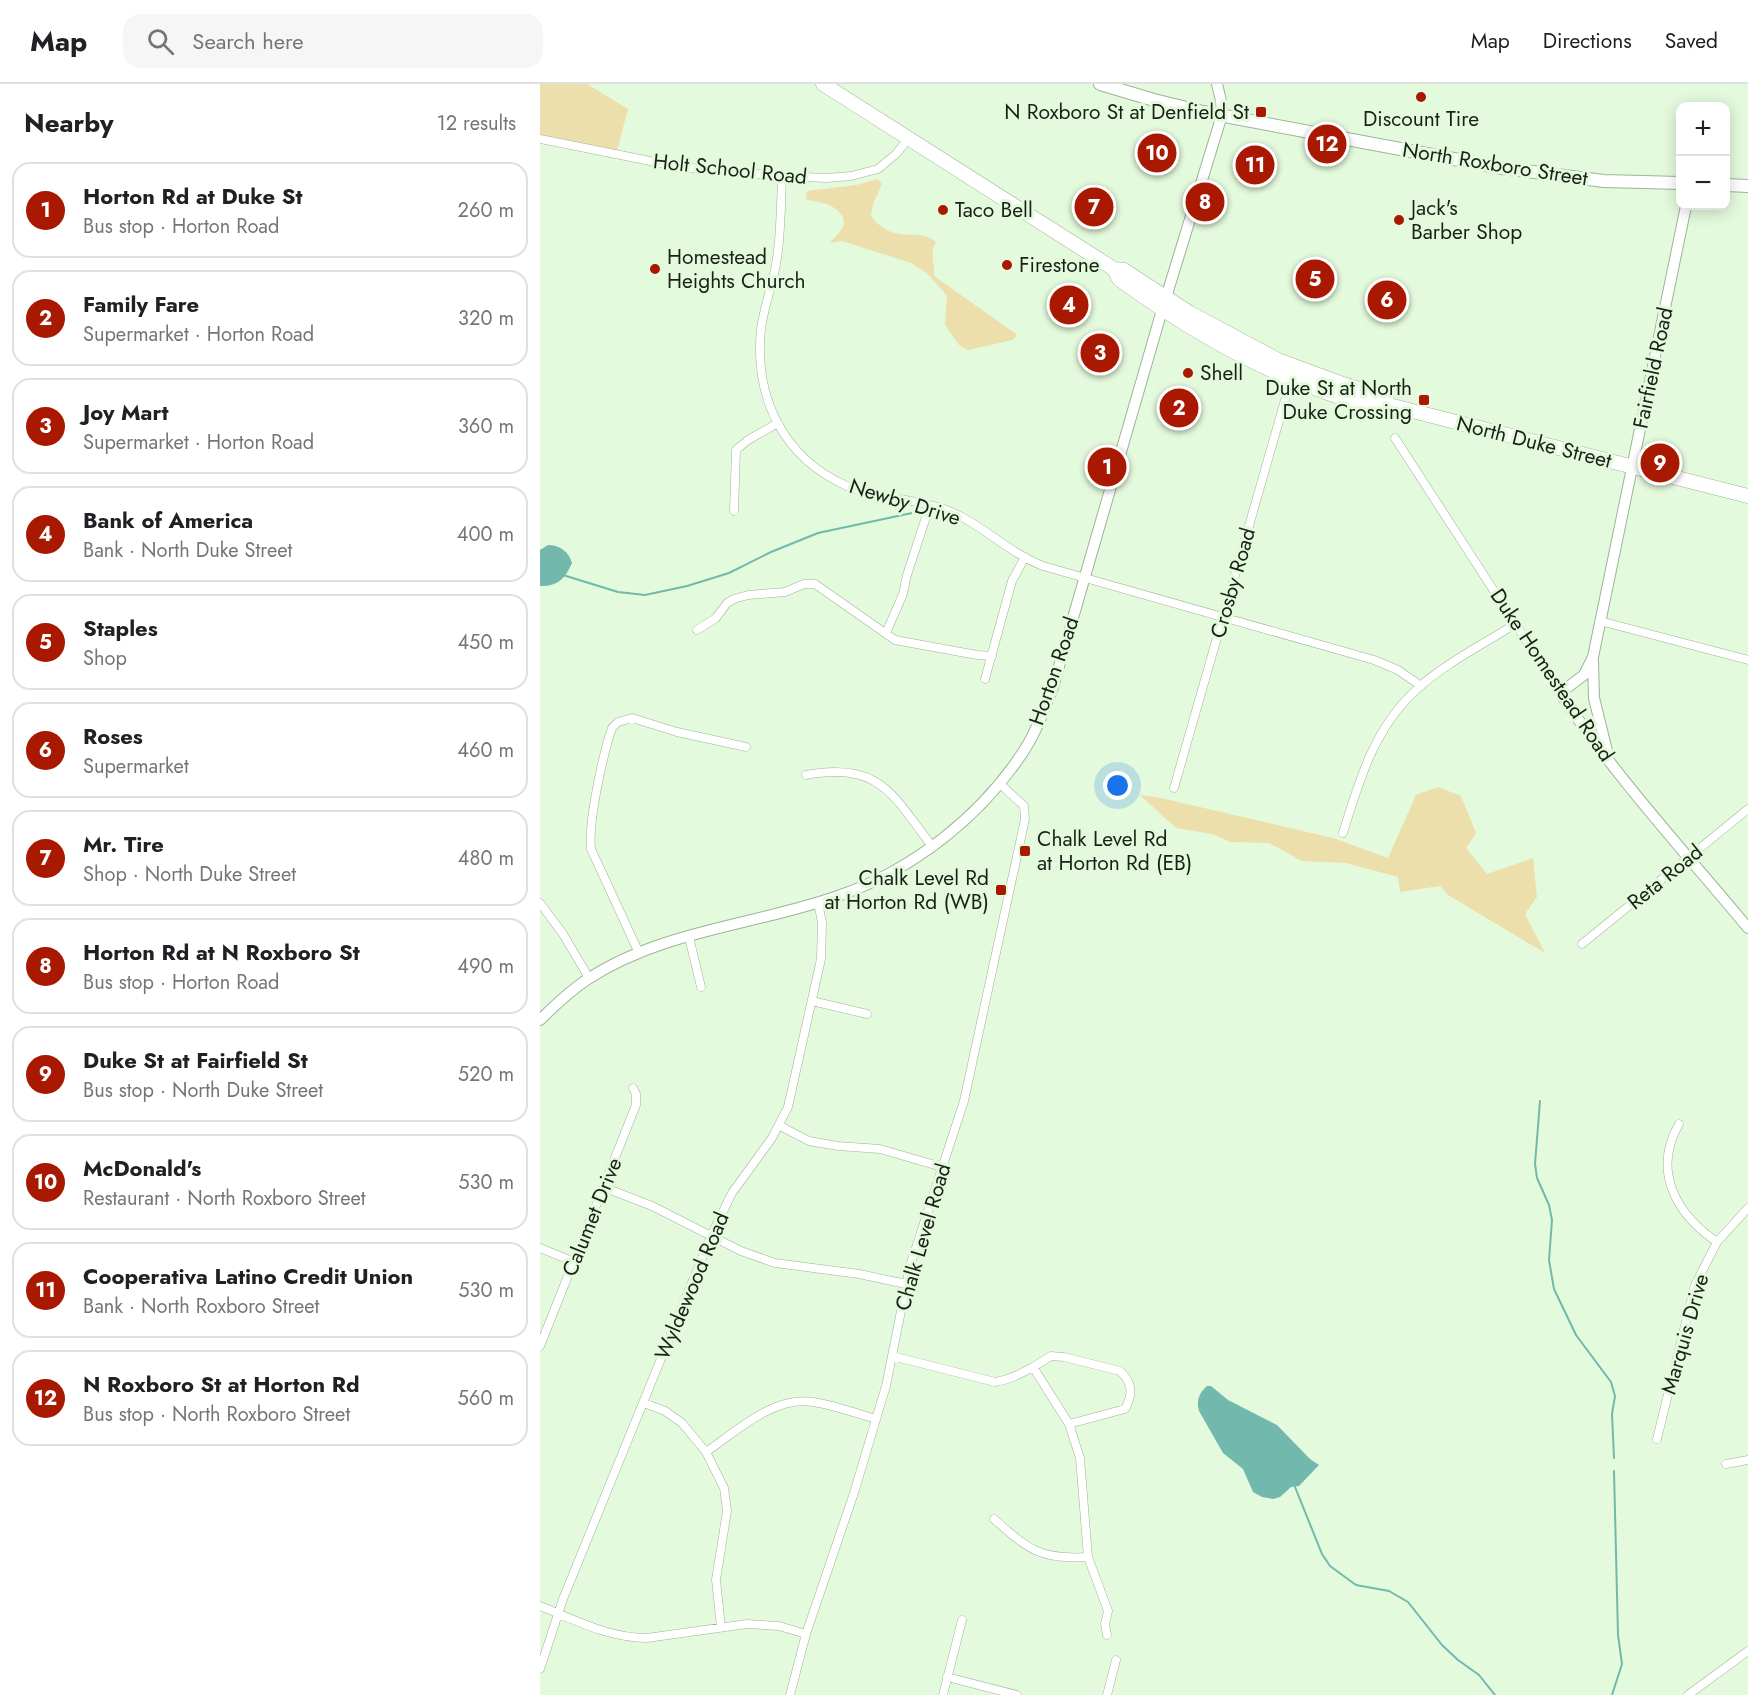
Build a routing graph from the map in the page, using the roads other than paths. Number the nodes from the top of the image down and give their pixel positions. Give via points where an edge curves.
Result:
1 (823, 84) edge
2 (1100, 84) edge
3 (1217, 84) edge
4 (1222, 116) junction
5 (540, 139) edge
6 (908, 139) junction
7 (782, 176) junction
8 (1676, 183) edge
9 (1730, 185) edge
10 (1748, 186) edge
11 (1685, 210) edge
12 (1164, 304) junction
13 (1291, 379) junction
14 (1389, 405) junction
15 (778, 423) junction
16 (1395, 438) dead end
17 (1632, 466) junction
18 (1748, 496) edge
19 (930, 505) junction
20 (734, 511) dead end
21 (1025, 557) junction
22 (1085, 578) junction
23 (1223, 618) junction
24 (1600, 621) junction
25 (1515, 624) junction
26 (697, 630) dead end
27 (886, 633) junction
28 (992, 656) junction
29 (1593, 657) junction
30 (1748, 660) edge
31 (985, 679) dead end
32 (1420, 686) junction
33 (1560, 693) junction
34 (746, 747) dead end
35 (1610, 761) junction
36 (806, 775) dead end
37 (999, 783) junction
38 (1174, 788) dead end
39 (1748, 809) edge
40 (1343, 833) dead end
41 (932, 846) junction
42 (1689, 857) junction
43 (540, 903) edge
44 (818, 903) junction
45 (1748, 927) edge
46 (689, 937) junction
47 (1582, 944) dead end
48 (639, 953) junction
49 (589, 978) junction
50 (701, 987) dead end
51 (812, 1001) junction
52 (867, 1014) dead end
53 (540, 1020) edge
54 (633, 1088) dead end
55 (1679, 1124) dead end
56 (780, 1126) junction
57 (942, 1167) junction
58 (603, 1187) junction
59 (1748, 1208) edge
60 (711, 1236) junction
61 (1717, 1242) junction
62 (540, 1248) edge
63 (574, 1262) junction
64 (906, 1284) junction
65 (540, 1346) edge
66 (892, 1356) junction
67 (1032, 1367) junction
68 (644, 1403) junction
69 (876, 1419) junction
70 (1069, 1424) junction
71 (1657, 1439) dead end
72 (706, 1452) junction
73 (1748, 1460) edge
74 (1726, 1464) dead end
75 (994, 1519) dead end
76 (1088, 1557) junction
77 (540, 1606) edge
78 (558, 1613) junction
79 (962, 1620) dead end
80 (721, 1627) junction
81 (806, 1634) junction
82 (1107, 1635) dead end
83 (1748, 1651) edge
84 (1116, 1660) dead end
85 (540, 1669) edge
86 (947, 1677) junction
87 (790, 1695) edge
88 (943, 1695) edge
89 (1017, 1695) edge
90 (1107, 1695) edge
91 (1688, 1695) edge

1 - 6 highway, North Duke Street
2 - 4 main road, North Roxboro Street
3 - 4 street
4 - 8 main road, North Roxboro Street via 1513,170 1604,181
4 - 12 street, Horton Road
5 - 7 street, Holt School Road via 680,167
6 - 7 street, Holt School Road via 872,172 827,178
6 - 12 highway, North Duke Street via 1114,269 1119,279
7 - 15 street, Newby Drive via 778,256 759,350 766,398
9 - 10 main road
11 - 17 street, Fairfield Road
12 - 13 highway, North Duke Street via 1254,363
12 - 14 highway, North Duke Street via 1278,360 1383,396
12 - 22 street, Horton Road
13 - 14 highway, North Duke Street via 1361,404 1380,409
13 - 23 street, Crosby Road
14 - 17 highway, North Duke Street
15 - 19 street, Newby Drive via 802,455 832,478 868,492
15 - 20 street via 735,450
16 - 25 street, Duke Homestead Road
17 - 18 highway, North Duke Street
17 - 24 street, Fairfield Road
19 - 21 street, Newby Drive via 963,517
19 - 27 street via 903,594
21 - 22 street, Newby Drive
21 - 28 street via 1012,581
22 - 23 street, Newby Drive
22 - 37 street, Horton Road via 1045,709 1026,748
23 - 32 street, Newby Drive via 1385,664
23 - 38 street, Crosby Road
24 - 29 street, Fairfield Road
24 - 30 street
25 - 32 street
25 - 33 street, Duke Homestead Road
26 - 27 street via 716,618 734,599 785,592 810,583
27 - 28 street via 900,641
28 - 31 street
29 - 33 street, Fairfield Road via 1584,675
29 - 35 street via 1594,698
32 - 40 street via 1385,727 1368,757
33 - 35 street, Duke Homestead Road
34 - 48 street via 632,718 612,728 593,812 591,849
35 - 42 street, Duke Homestead Road
36 - 41 street via 840,771 878,783 906,808
37 - 41 street, Horton Road
37 - 57 street, Chalk Level Road via 1024,806 1025,819 964,1101
39 - 42 street, Reta Road
41 - 44 street, Horton Road via 886,875
42 - 45 street, Duke Homestead Road
42 - 47 street, Reta Road
43 - 49 street
44 - 46 street, Horton Road
44 - 51 street, Wyldewood Road via 823,937
46 - 48 street, Horton Road
46 - 50 street
48 - 49 street, Horton Road
49 - 53 street, Horton Road
51 - 52 street
51 - 56 street, Wyldewood Road via 788,1107
54 - 58 street, Calumet Drive via 636,1105
55 - 61 street via 1668,1155 1671,1187 1686,1216
56 - 57 street via 809,1141 880,1149
56 - 60 street, Wyldewood Road via 732,1193
57 - 64 street, Chalk Level Road
58 - 60 street
58 - 63 street, Calumet Drive
59 - 61 street, Marquis Drive
60 - 64 street via 776,1263
60 - 68 street, Wyldewood Road
61 - 71 street, Marquis Drive via 1695,1285
62 - 63 street
63 - 65 street, Calumet Drive
64 - 66 street, Chalk Level Road
66 - 67 street via 994,1382
66 - 69 street, Chalk Level Road
67 - 70 street
67 - 70 street via 1051,1356 1064,1357 1120,1371 1126,1377 1131,1391 1125,1409
68 - 72 street via 682,1423
68 - 78 street, Wyldewood Road
69 - 72 street via 813,1402 790,1402 769,1410
69 - 81 street, Chalk Level Road
70 - 76 street via 1080,1458
72 - 80 street via 722,1480 727,1504 716,1580
73 - 74 street
75 - 76 street via 1025,1546 1046,1556
76 - 82 street via 1108,1611
77 - 78 street
78 - 80 street via 602,1631 634,1638
78 - 85 street, Wyldewood Road
79 - 86 street
80 - 81 street via 764,1624
81 - 87 street, Chalk Level Road
83 - 91 street
84 - 90 street
86 - 88 street
86 - 89 street

